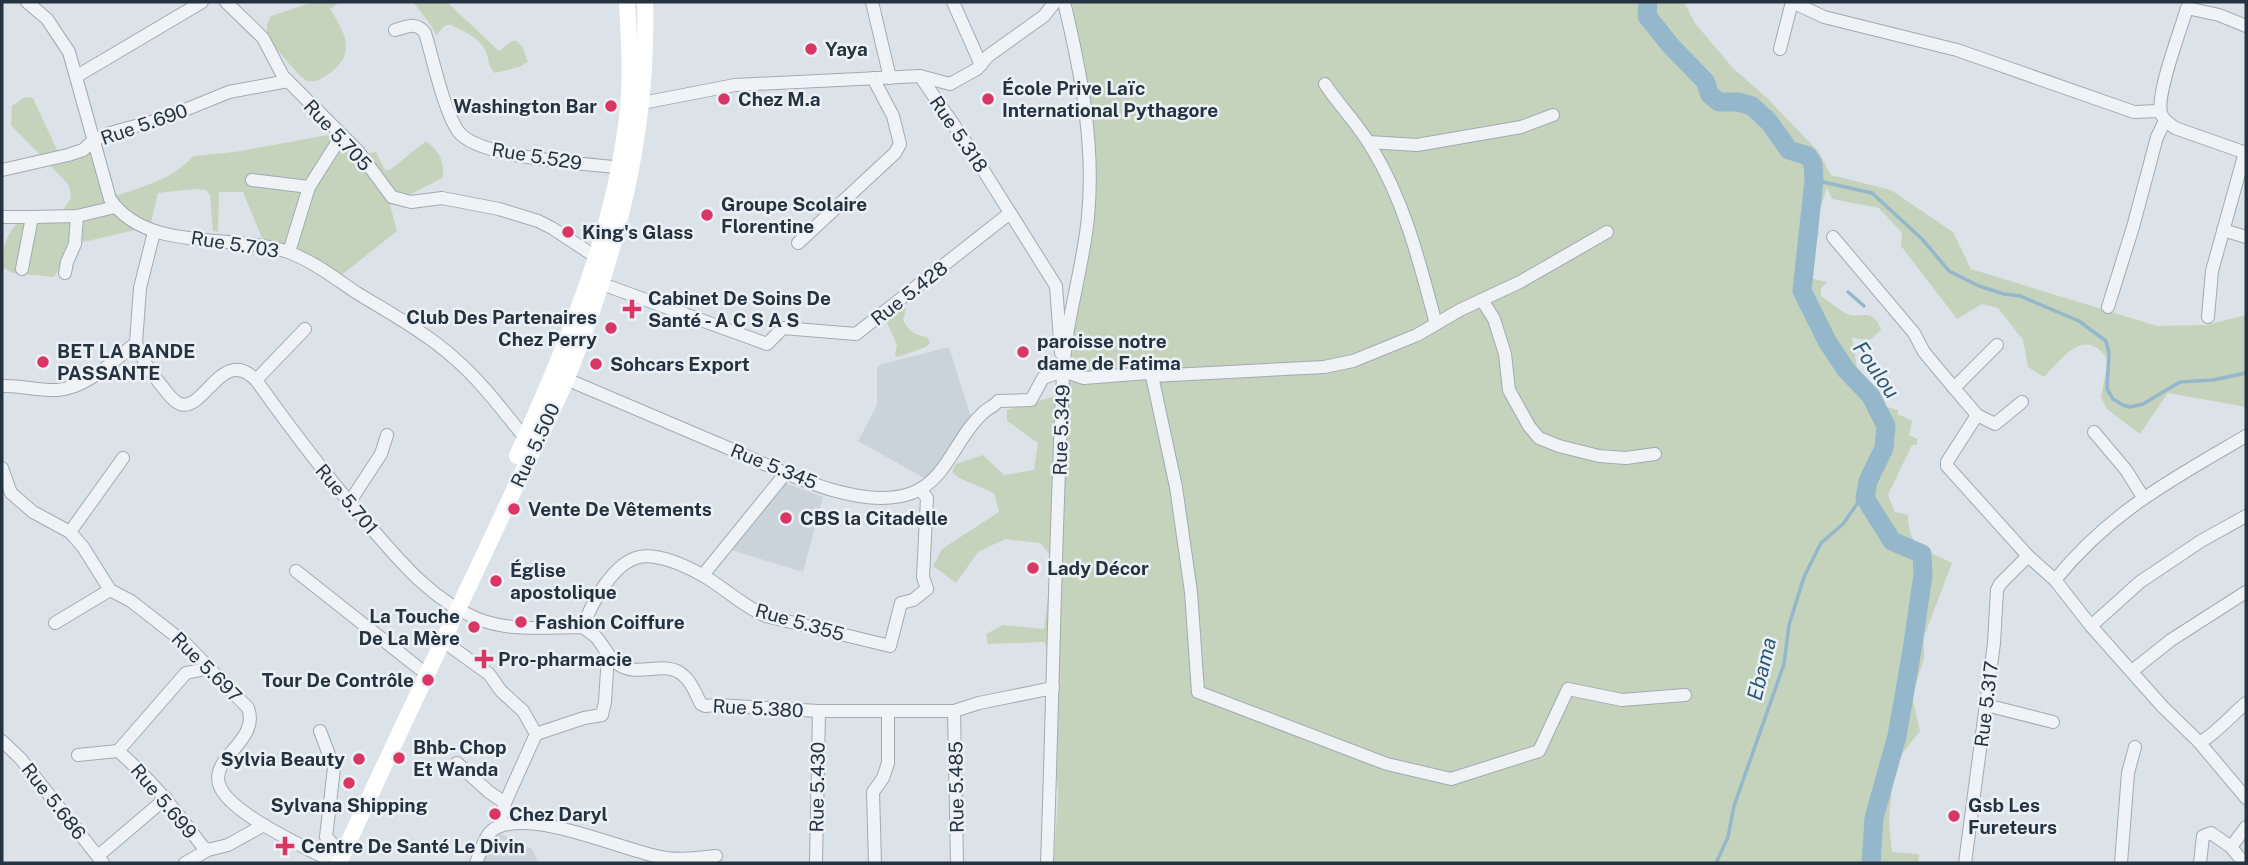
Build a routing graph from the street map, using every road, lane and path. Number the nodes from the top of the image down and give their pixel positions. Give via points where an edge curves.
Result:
1 (27, 2) edge
2 (202, 2) edge
3 (226, 2) edge
4 (627, 2) edge
5 (645, 2) edge
6 (872, 2) edge
7 (953, 2) edge
8 (1055, 2) edge
9 (1064, 2) edge
10 (2184, 5) edge
11 (1810, 6) edge
12 (2246, 26) edge
13 (395, 30) dead end
14 (1780, 49) dead end
15 (981, 65) junction
16 (77, 76) junction
17 (920, 76) junction
18 (873, 78) junction
19 (890, 78) junction
20 (288, 81) junction
21 (1325, 84) dead end
22 (635, 105) junction
23 (1553, 115) dead end
24 (2163, 116) junction
25 (342, 135) junction
26 (94, 140) junction
27 (1368, 142) junction
28 (2246, 152) edge
29 (626, 169) junction
30 (2, 170) edge
31 (252, 180) dead end
32 (309, 187) junction
33 (115, 207) junction
34 (1010, 214) junction
35 (77, 216) junction
36 (2, 217) edge
37 (32, 217) junction
38 (2223, 230) junction
39 (154, 232) junction
40 (1607, 232) dead end
41 (1833, 237) dead end
42 (2246, 237) edge
43 (798, 243) dead end
44 (289, 252) junction
45 (596, 257) junction
46 (22, 269) dead end
47 (65, 273) dead end
48 (601, 284) junction
49 (1482, 300) junction
50 (2108, 307) dead end
51 (2208, 317) dead end
52 (1436, 324) junction
53 (305, 329) dead end
54 (136, 343) junction
55 (1997, 345) dead end
56 (1063, 371) junction
57 (1152, 376) junction
58 (566, 379) junction
59 (256, 380) junction
60 (2, 386) edge
61 (1954, 388) junction
62 (2022, 401) dead end
63 (1977, 415) junction
64 (2095, 432) dead end
65 (387, 435) dead end
66 (2246, 436) edge
67 (525, 438) junction
68 (1654, 454) dead end
69 (123, 458) dead end
70 (2, 468) edge
71 (785, 474) junction
72 (920, 489) junction
73 (2143, 497) junction
74 (349, 503) junction
75 (2246, 516) edge
76 (70, 533) junction
77 (2028, 556) junction
78 (296, 571) dead end
79 (703, 575) junction
80 (2055, 580) junction
81 (110, 590) junction
82 (2246, 592) edge
83 (455, 608) junction
84 (55, 623) dead end
85 (2091, 626) junction
86 (583, 627) junction
87 (443, 641) junction
88 (608, 655) junction
89 (210, 668) junction
90 (420, 669) junction
91 (2132, 671) junction
92 (1053, 688) junction
93 (1685, 695) dead end
94 (2246, 704) edge
95 (1986, 705) junction
96 (819, 711) junction
97 (954, 711) junction
98 (888, 712) junction
99 (2053, 722) dead end
100 (320, 731) dead end
101 (536, 734) junction
102 (2, 741) edge
103 (2199, 742) junction
104 (2136, 747) dead end
105 (118, 751) junction
106 (78, 755) dead end
107 (457, 763) dead end
108 (166, 798) junction
109 (2246, 798) edge
110 (505, 803) junction
111 (264, 825) junction
112 (499, 826) junction
113 (2246, 827) edge
114 (2231, 847) junction
115 (208, 850) junction
116 (716, 856) dead end
117 (332, 858) edge
118 (100, 860) edge
119 (185, 863) edge
120 (476, 863) edge
121 (817, 863) edge
122 (875, 863) edge
123 (957, 863) edge
124 (1047, 863) edge
125 (1965, 863) edge
126 (2120, 863) edge
127 (2200, 863) edge
128 (2244, 863) edge

1 - 16 street via 62,38
2 - 16 street
3 - 20 street, Rue 5.705 via 263,38
4 - 22 main road, Rue 5.500
5 - 22 main road, Rue 5.500 via 646,41
6 - 19 street
7 - 15 street
8 - 15 street via 1044,16
9 - 56 street, Rue 5.349 via 1090,144 1090,180
10 - 12 street
10 - 24 street via 2162,92
11 - 14 street via 1792,2
11 - 24 street via 1824,17 1957,50 2134,112
13 - 29 street, Rue 5.529 via 413,25 425,33 452,119 466,139 523,156
15 - 17 street via 950,84
16 - 26 street
17 - 19 street, Rue 5.318
17 - 34 street, Rue 5.318
18 - 19 street, Rue 5.318
18 - 22 street, Rue 5.318 via 735,85
18 - 43 street via 893,116 900,144
20 - 25 street, Rue 5.705
20 - 26 street, Rue 5.690 via 229,92
21 - 27 street
22 - 29 main road, Rue 5.500
23 - 27 street via 1521,127 1417,145
24 - 28 street via 2175,128
24 - 50 street
25 - 32 street
25 - 45 street, Rue 5.705 via 392,197 411,202 442,198 499,209 538,221
26 - 30 street, Rue 5.690 via 68,155
26 - 33 street
27 - 52 street via 1404,215
28 - 38 street
29 - 45 main road, Rue 5.500
29 - 48 main road, Rue 5.500
31 - 32 street
32 - 44 street
33 - 35 street
33 - 39 street, Rue 5.703
34 - 48 street, Rue 5.428 via 856,334 783,328 767,344
34 - 56 street, Rue 5.318 via 1056,286
35 - 37 street
35 - 47 street via 75,244
36 - 37 street
37 - 46 street
38 - 42 street
38 - 51 street via 2212,271
39 - 44 street, Rue 5.703
39 - 54 street via 140,288
40 - 49 street
41 - 61 street
44 - 67 street, Rue 5.703 via 454,357
45 - 67 main road, Rue 5.500 via 555,373
48 - 58 main road, Rue 5.500
49 - 52 street
49 - 68 street via 1494,319 1505,354 1509,390 1539,438 1599,456
52 - 57 street via 1374,353 1324,367
53 - 59 street
54 - 59 street via 142,361 181,405 189,404 234,369
54 - 60 street via 75,386 56,390
55 - 61 street
56 - 57 street via 1084,377
56 - 72 street via 1043,378 1031,400 998,401 982,414 932,482
56 - 92 street, Rue 5.349
57 - 93 street via 1176,487 1191,592 1198,692 1387,764 1451,779 1539,751 1568,689 1622,700
58 - 71 street, Rue 5.345
58 - 83 main road, Rue 5.500
59 - 74 street, Rue 5.701
61 - 63 street
62 - 63 street via 1994,425
63 - 77 street via 1947,466
64 - 73 street
65 - 74 street via 381,454
66 - 73 street
67 - 83 main road, Rue 5.500
69 - 76 street
70 - 76 street, Rue 5.697 via 7,486 19,500
71 - 72 street, Rue 5.345 via 854,495 883,498
71 - 79 street
72 - 79 street, Rue 5.355 via 927,498 923,577 928,589 901,603 890,646 766,616
73 - 80 street via 2100,530
74 - 83 street, Rue 5.701 via 420,582
75 - 85 street via 2161,566
76 - 81 street, Rue 5.697
77 - 80 street
77 - 95 street, Rue 5.317 via 1997,590
78 - 90 street
79 - 86 street, Rue 5.355 via 675,563 640,557 597,594
80 - 85 street
81 - 84 street
81 - 89 street, Rue 5.697 via 158,621
82 - 91 street
83 - 86 street via 493,624
83 - 87 main road, Rue 5.500
83 - 90 main road, Rue 5.500
85 - 91 street
86 - 88 street, Rue 5.380
87 - 101 street via 489,674 523,711
87 - 117 main road, Rue 5.500
88 - 96 street, Rue 5.380 via 622,667 676,670 705,706
88 - 101 street via 602,715
89 - 105 street via 187,673
89 - 111 street, Rue 5.697 via 251,717 246,733 220,767 219,784 236,805
90 - 117 main road, Rue 5.500
91 - 103 street
92 - 97 street, Rue 5.380
92 - 124 street, Rue 5.349
94 - 103 street
95 - 99 street
95 - 125 street, Rue 5.317
96 - 98 street, Rue 5.380
96 - 121 street, Rue 5.430
97 - 98 street, Rue 5.380
97 - 123 street, Rue 5.485
98 - 122 street via 888,763 873,792
100 - 117 street via 334,768 326,837
101 - 110 street
102 - 118 street, Rue 5.686
103 - 109 street
104 - 126 street via 2128,773
105 - 106 street, Rue 5.699
105 - 108 street, Rue 5.699
107 - 110 street
108 - 115 street, Rue 5.699
108 - 118 street
110 - 112 street
111 - 115 street via 228,845
111 - 117 street, Rue 5.697
112 - 116 street via 530,823 558,827 666,858
112 - 120 street via 489,833
113 - 114 street
114 - 127 street via 2207,833
114 - 128 street
115 - 119 street

